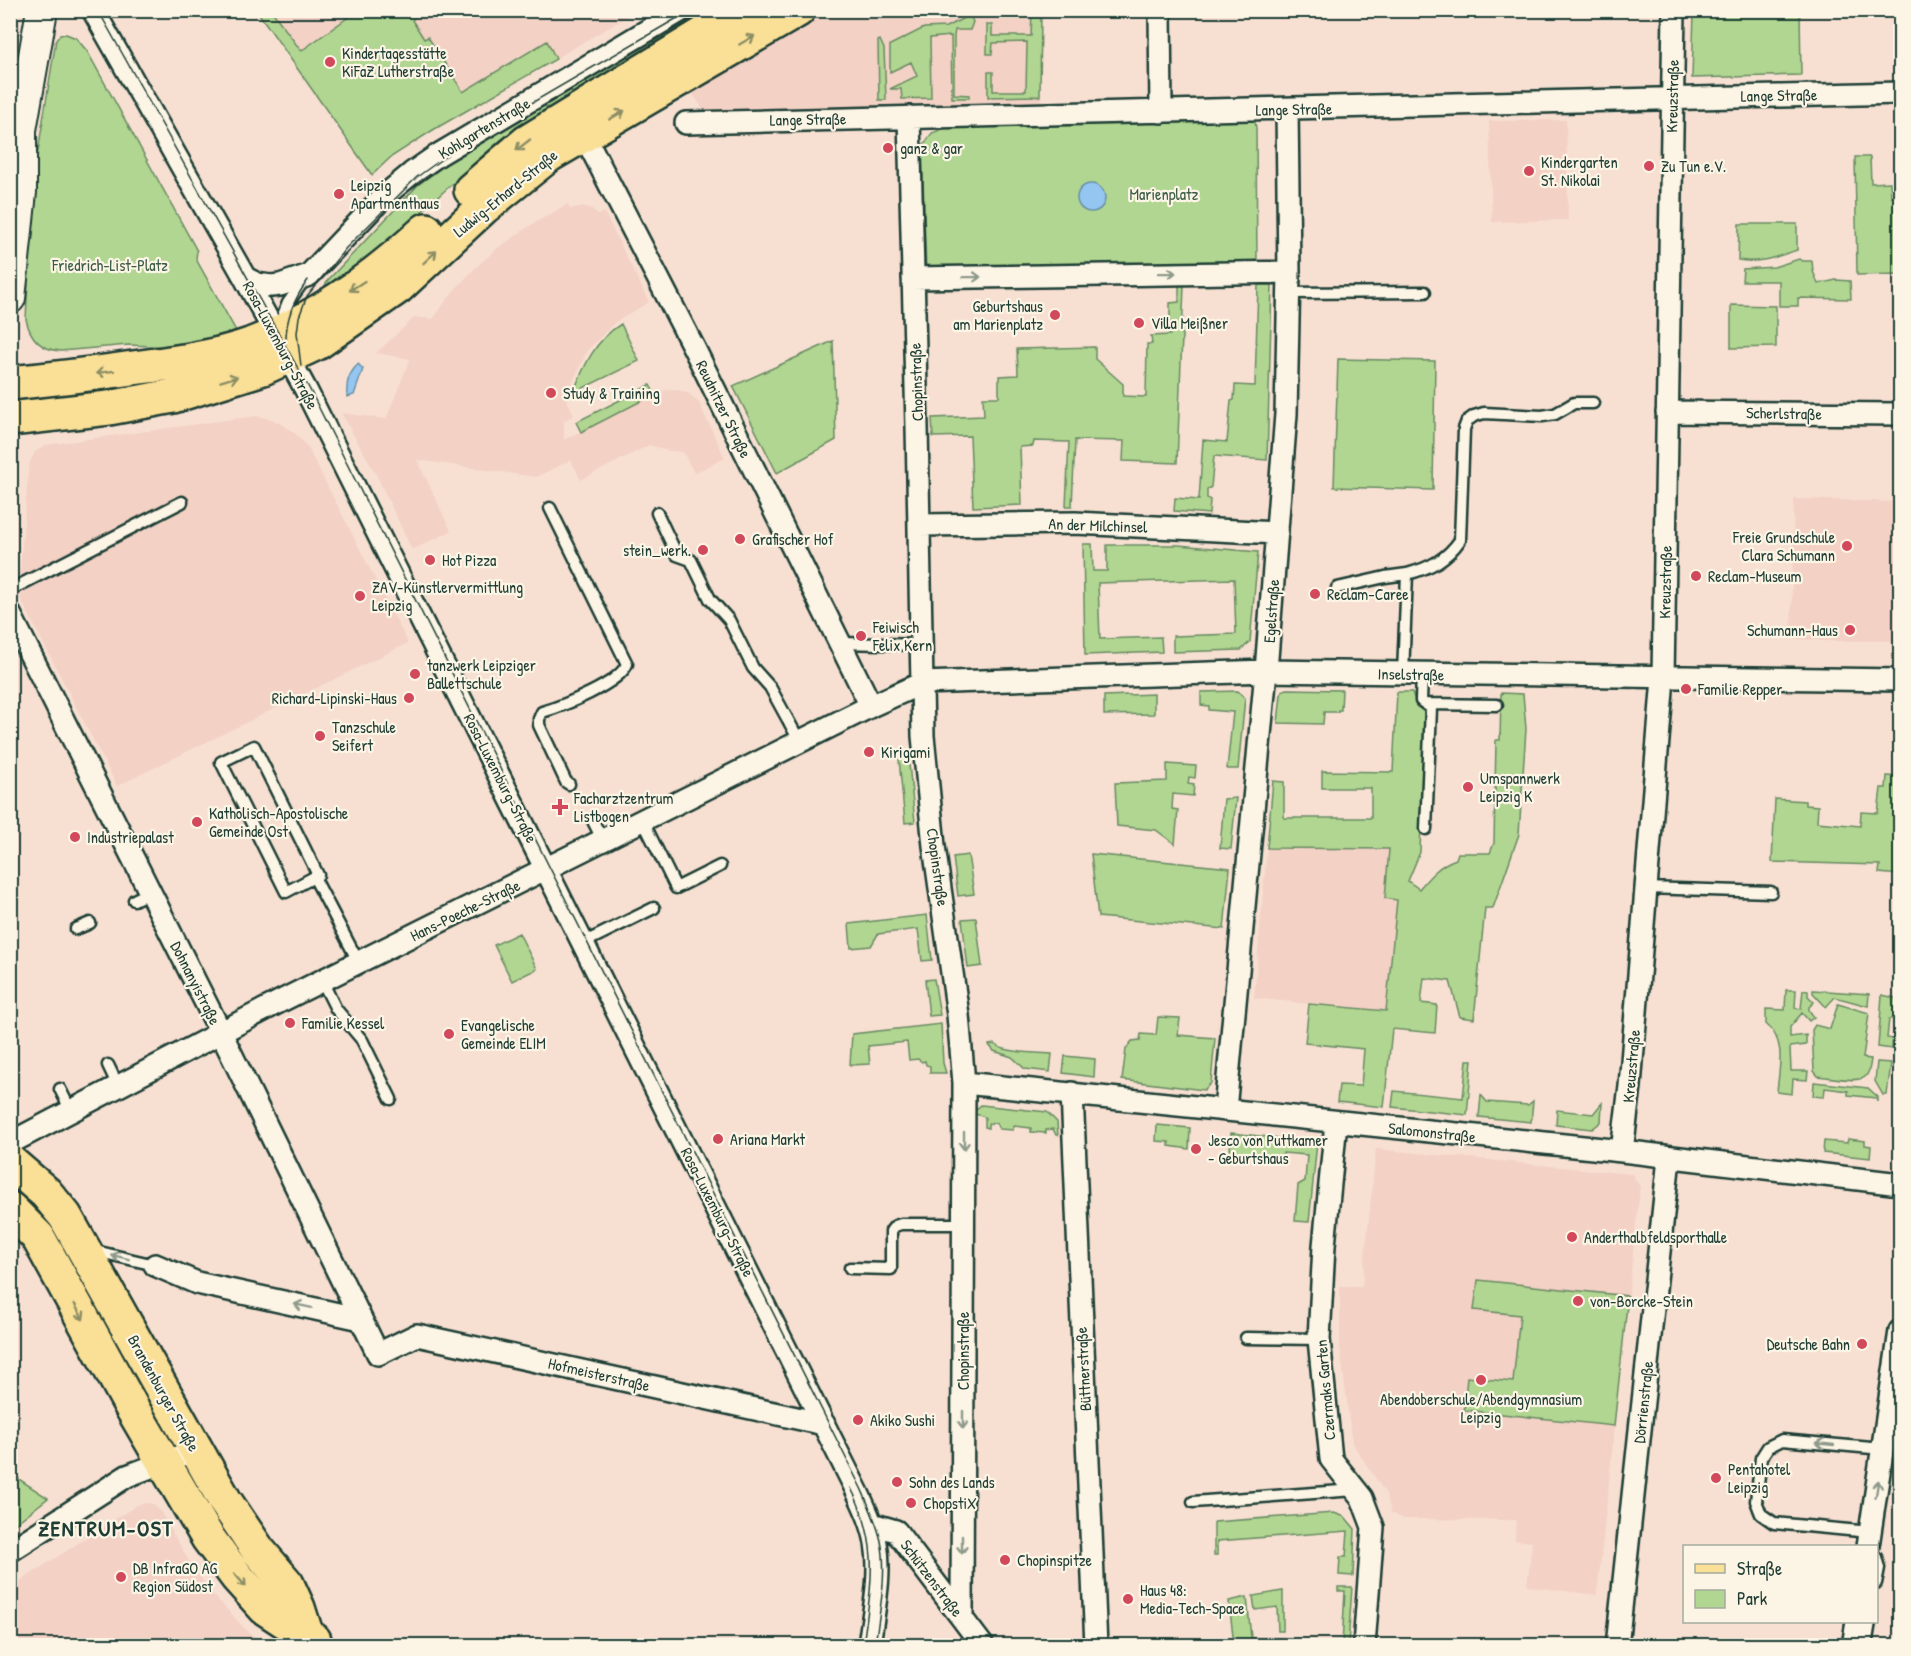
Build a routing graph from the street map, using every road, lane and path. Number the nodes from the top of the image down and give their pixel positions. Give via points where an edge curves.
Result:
1 (42, 10) edge
2 (93, 10) edge
3 (743, 10) edge
4 (798, 10) edge
5 (1160, 10) edge
6 (1674, 10) edge
7 (676, 12) edge
8 (1900, 93) edge
9 (1672, 97) junction
10 (1287, 109) junction
11 (1161, 112) junction
12 (909, 117) junction
13 (686, 123) dead end
14 (578, 124) junction
15 (21, 130) junction
16 (10, 158) edge
17 (309, 275) junction
18 (245, 278) junction
19 (914, 278) junction
20 (1289, 282) junction
21 (1425, 292) dead end
22 (10, 298) edge
23 (282, 345) junction
24 (10, 383) edge
25 (1593, 403) dead end
26 (1667, 412) junction
27 (1900, 414) edge
28 (10, 419) edge
29 (182, 502) dead end
30 (550, 508) dead end
31 (657, 513) dead end
32 (919, 525) junction
33 (1276, 533) junction
34 (1407, 574) junction
35 (1337, 588) dead end
36 (10, 590) edge
37 (10, 614) edge
38 (841, 643) junction
39 (921, 645) junction
40 (1266, 671) junction
41 (1412, 674) junction
42 (1663, 678) junction
43 (1900, 680) edge
44 (922, 683) junction
45 (1426, 704) junction
46 (1497, 705) dead end
47 (871, 706) junction
48 (800, 742) junction
49 (570, 784) dead end
50 (593, 821) dead end
51 (643, 821) junction
52 (1426, 829) dead end
53 (603, 841) junction
54 (720, 866) dead end
55 (547, 869) junction
56 (314, 877) junction
57 (1645, 888) junction
58 (1771, 892) dead end
59 (654, 908) dead end
60 (90, 923) dead end
61 (76, 929) dead end
62 (583, 943) junction
63 (359, 963) junction
64 (322, 981) junction
65 (221, 1033) junction
66 (108, 1065) dead end
67 (964, 1083) junction
68 (118, 1086) junction
69 (60, 1089) dead end
70 (1072, 1094) junction
71 (391, 1099) dead end
72 (1225, 1110) junction
73 (71, 1111) junction
74 (1336, 1122) junction
75 (10, 1143) edge
76 (1622, 1151) junction
77 (1669, 1158) junction
78 (10, 1162) edge
79 (1900, 1184) edge
80 (10, 1209) edge
81 (964, 1224) junction
82 (85, 1249) junction
83 (155, 1265) joint
84 (850, 1268) dead end
85 (361, 1319) junction
86 (1900, 1331) edge
87 (1246, 1338) dead end
88 (1320, 1339) junction
89 (378, 1354) joint
90 (824, 1424) junction
91 (1900, 1424) edge
92 (1883, 1449) junction
93 (196, 1450) junction
94 (163, 1463) junction
95 (1355, 1490) junction
96 (1193, 1502) dead end
97 (872, 1524) junction
98 (1871, 1542) edge
99 (10, 1551) edge
100 (962, 1616) junction
101 (1857, 1623) edge
102 (1870, 1623) edge
103 (313, 1639) edge
104 (869, 1646) edge
105 (983, 1646) edge
106 (1096, 1646) edge
107 (1364, 1646) edge
108 (1617, 1646) edge
109 (1853, 1646) edge
110 (1866, 1646) edge

1 - 15 main road
2 - 18 street, Rosa-Luxemburg-Straße
3 - 14 main road, Ludwig-Erhard-Straße
14 -> 4 main road, Ludwig-Erhard-Straße
5 - 11 street
6 - 9 street, Kreuzstraße
7 - 17 street, Kohlgartenstraße via 412,173 383,197
8 - 9 street, Lange Straße
9 - 10 street, Lange Straße
9 - 26 street, Kreuzstraße
10 - 11 street, Lange Straße
10 - 20 street, Egelstraße
11 - 12 street, Lange Straße
12 - 13 street, Lange Straße
12 - 19 street, Chopinstraße
14 - 23 main road, Ludwig-Erhard-Straße via 526,142 382,268 310,316
14 - 38 street, Reudnitzer Straße
15 - 16 main road
15 - 22 main road via 21,192
17 - 18 street, Kohlgartenstraße via 271,286
17 - 23 lane, Kohlgartenstraße via 288,303
18 - 23 street, Rosa-Luxemburg-Straße
19 -> 20 street
19 - 32 street, Chopinstraße
20 - 21 lane
20 - 33 street, Egelstraße via 1286,414
23 -> 24 main road
28 -> 23 main road via 153,401 248,374
23 - 55 street, Rosa-Luxemburg-Straße
25 - 34 lane via 1574,403 1555,414 1542,416 1484,413 1467,421 1460,540 1439,562
26 - 27 street, Scherlstraße
26 - 42 street, Kreuzstraße
29 - 36 lane
30 - 49 lane via 627,664 614,680 542,712 539,718 543,734
31 - 48 lane via 677,555 691,560 710,599 729,620 753,668 771,687
32 - 33 street, An der Milchinsel via 1075,523
32 - 39 street, Chopinstraße
33 - 40 street, Egelstraße
34 - 35 lane
34 - 41 lane
37 - 65 street, Dohnanyistraße via 142,896
38 - 39 lane
38 - 47 street, Reudnitzer Straße
39 - 44 street, Chopinstraße
40 - 41 street, Inselstraße
40 - 44 street, Inselstraße
40 - 72 street, Egelstraße
41 - 42 street, Inselstraße
41 - 45 lane via 1421,701
42 - 43 street, Inselstraße
42 - 57 street, Kreuzstraße
44 - 47 street, Hans-Poeche-Straße
44 - 67 street, Chopinstraße via 933,835
45 - 46 lane
45 - 52 lane via 1431,708
47 - 48 street, Hans-Poeche-Straße
48 - 51 street, Hans-Poeche-Straße
50 - 53 lane
51 - 53 street, Hans-Poeche-Straße
51 - 54 lane via 676,888
53 - 55 street, Hans-Poeche-Straße
55 - 62 street, Rosa-Luxemburg-Straße
55 - 63 street, Hans-Poeche-Straße
56 - 56 lane via 318,875 254,746 221,762 286,891
56 - 63 lane
57 - 58 lane
57 - 76 street, Kreuzstraße
59 - 62 lane
60 - 61 lane
62 - 90 street, Rosa-Luxemburg-Straße
63 - 64 street, Hans-Poeche-Straße
64 - 65 street, Hans-Poeche-Straße
64 - 71 lane via 336,1009 362,1040
65 - 68 street, Hans-Poeche-Straße
65 - 85 street, Dohnanyistraße
66 - 68 lane
67 - 70 street, Salomonstraße
67 -> 81 street, Chopinstraße
68 - 73 street, Hans-Poeche-Straße
69 - 73 lane
70 - 72 street, Salomonstraße
70 - 106 street, Büttnerstraße
72 - 74 street, Salomonstraße
73 - 75 street, Hans-Poeche-Straße
74 - 76 street, Salomonstraße
74 - 88 street, Czermaks Garten
76 - 77 street, Salomonstraße
77 - 79 street, Salomonstraße
77 - 108 street, Dörrienstraße
78 - 82 main road, Brandenburger Straße via 65,1216
80 -> 94 main road, Brandenburger Straße via 38,1237
81 - 84 lane via 895,1226 891,1231 891,1269
81 -> 100 street, Chopinstraße
83 -> 82 lane
82 - 93 main road, Brandenburger Straße
85 -> 83 street via 197,1283
85 - 89 street, Dohnanyistraße
86 - 92 street
87 - 88 lane
88 - 95 street, Czermaks Garten via 1330,1459
89 - 90 street, Hofmeisterstraße via 417,1335
90 - 97 street, Rosa-Luxemburg-Straße
91 - 92 lane
98 -> 92 street
92 -> 98 lane via 1782,1440 1768,1447 1761,1458 1756,1501 1761,1514 1774,1523
93 - 94 street
93 - 103 main road, Brandenburger Straße via 242,1528 287,1584
94 - 99 street via 127,1476
94 -> 103 main road, Brandenburger Straße via 193,1516 237,1576 265,1608
95 - 96 lane
95 - 107 street, Czermaks Garten via 1373,1527
97 - 100 street, Schützenstraße via 896,1531
97 - 104 street, Rosa-Luxemburg-Straße via 878,1567
100 - 105 street, Schützenstraße
101 - 109 street
102 - 110 lane

